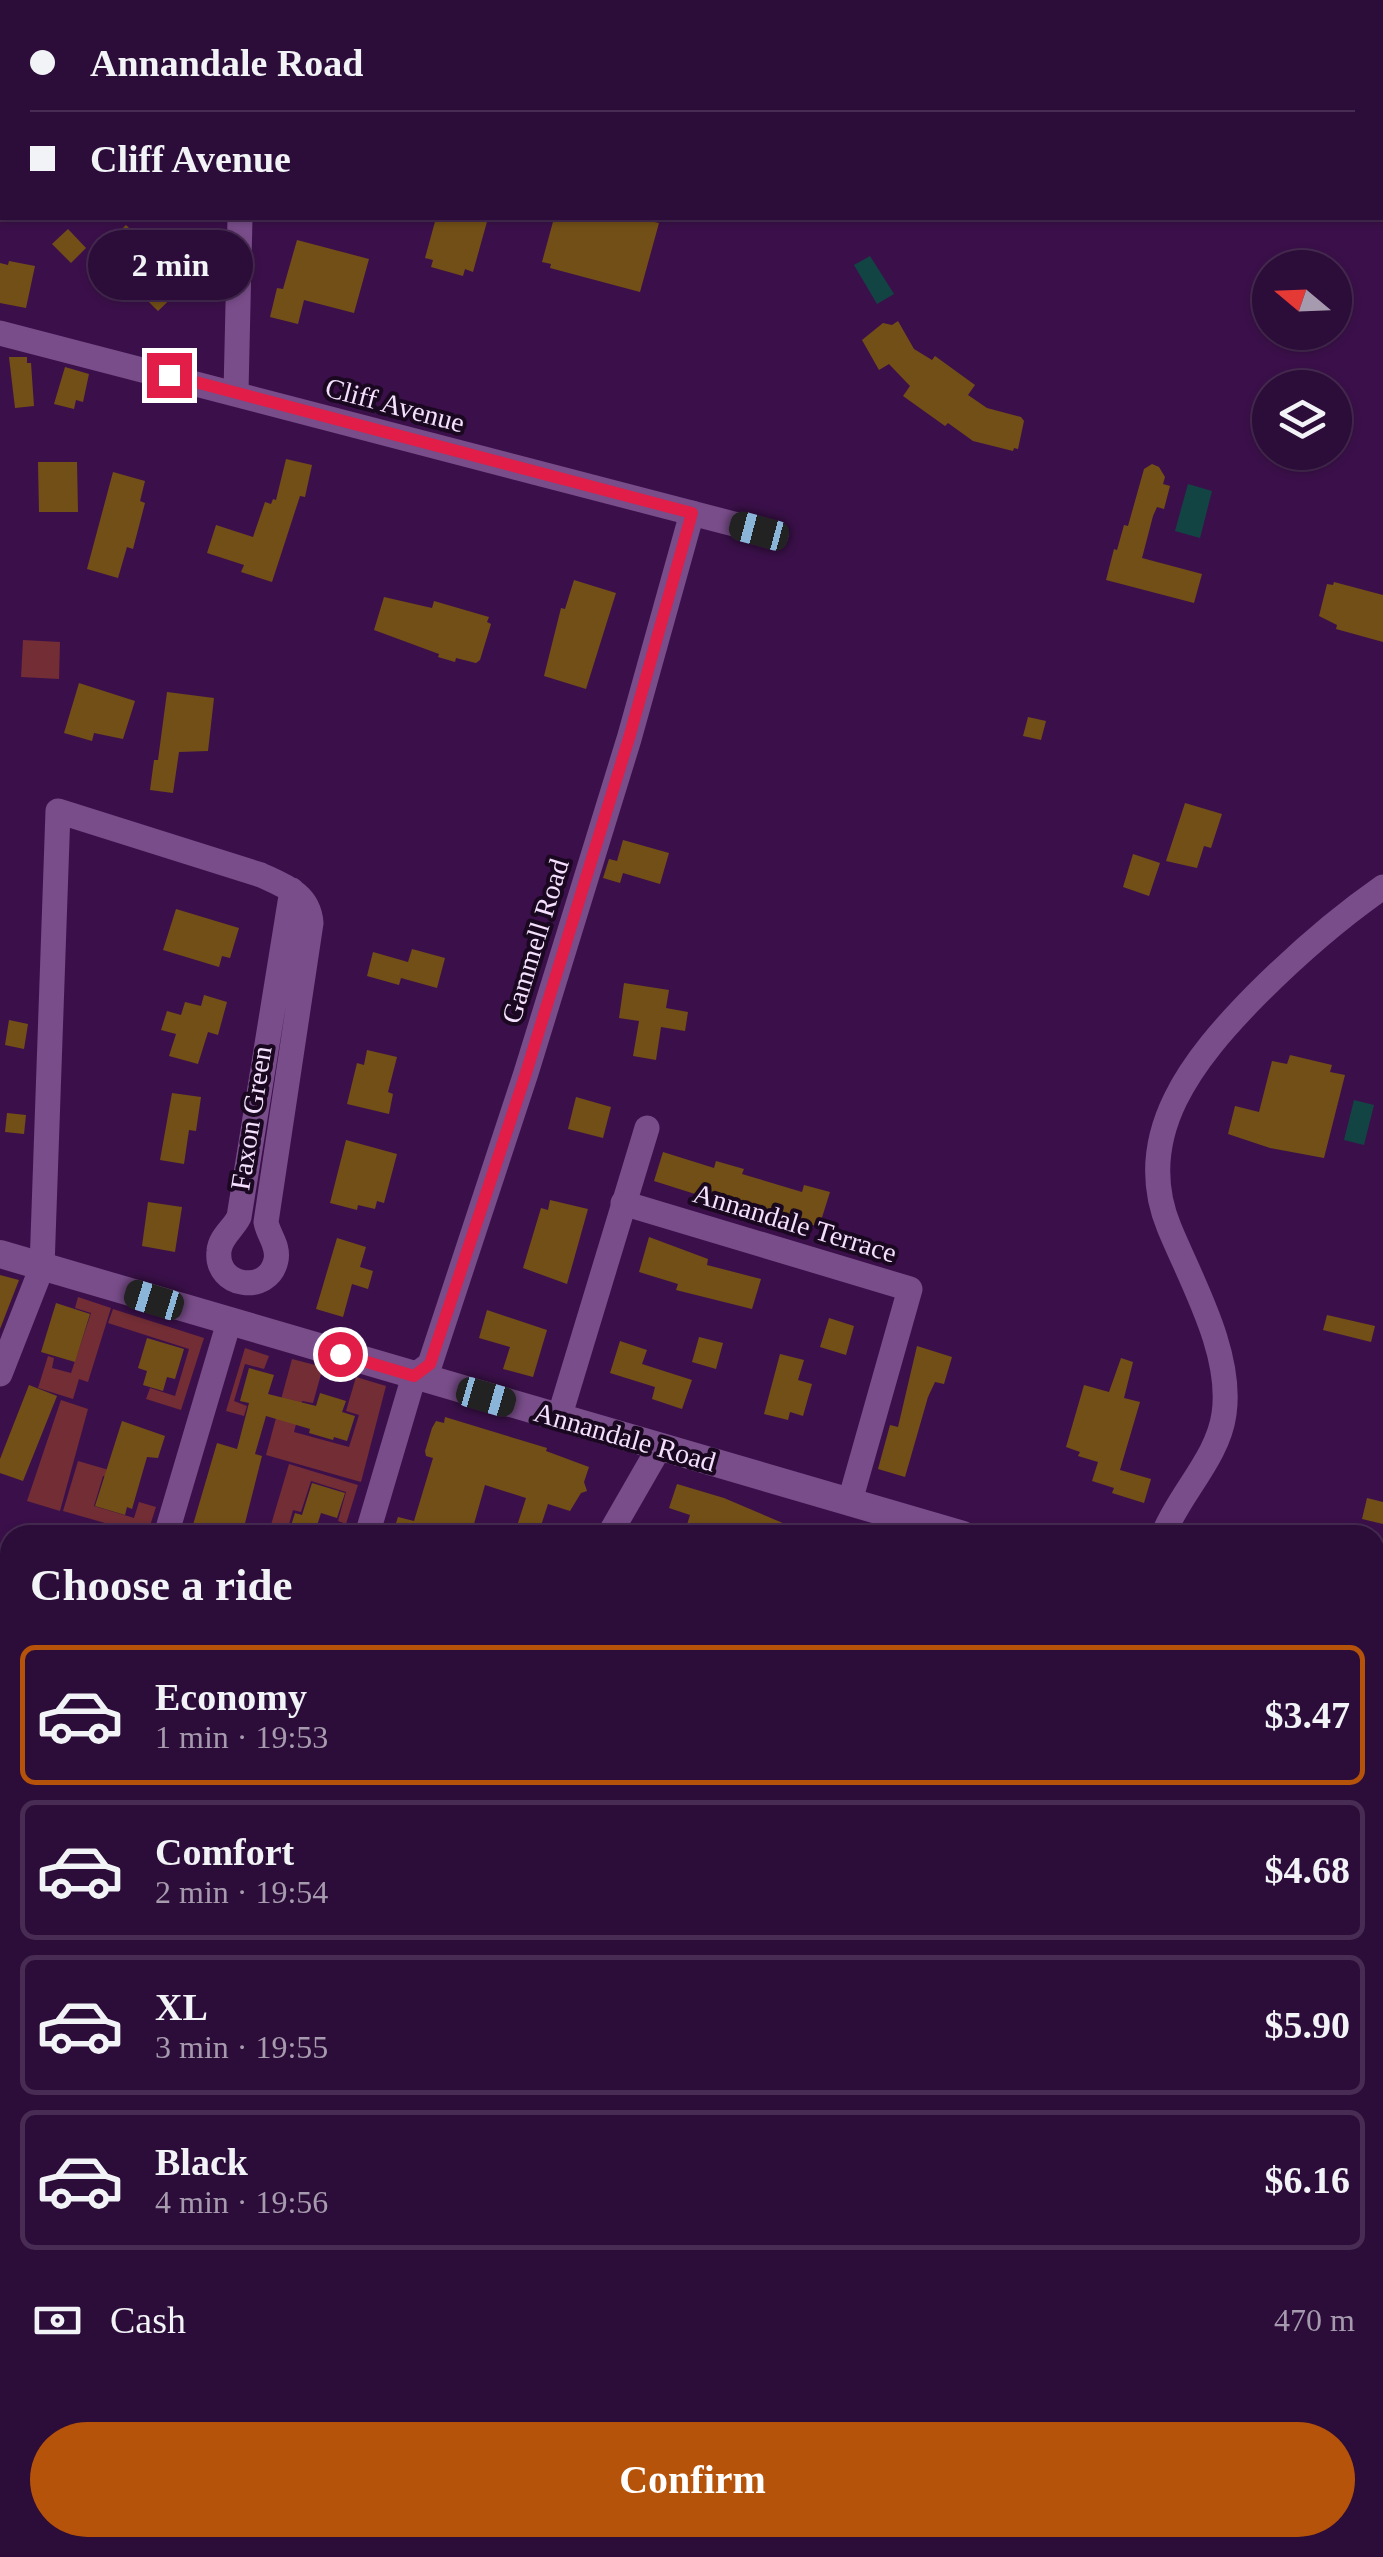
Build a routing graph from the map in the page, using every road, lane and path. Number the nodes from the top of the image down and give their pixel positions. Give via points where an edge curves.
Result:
1 (240, 220) edge
2 (0, 333) edge
3 (236, 392) junction
4 (692, 513) junction
5 (776, 535) dead end
6 (1383, 887) edge
7 (292, 890) junction
8 (646, 1128) dead end
9 (623, 1202) junction
10 (0, 1254) edge
11 (42, 1267) junction
12 (229, 1322) junction
13 (0, 1374) edge
14 (414, 1376) junction
15 (559, 1418) junction
16 (659, 1448) junction
17 (850, 1502) junction
18 (169, 1525) edge
19 (370, 1525) edge
20 (615, 1525) edge
21 (929, 1525) edge
22 (1167, 1525) edge

1 - 3 street
2 - 3 street, Cliff Avenue
3 - 4 street, Cliff Avenue
4 - 5 street, Cliff Avenue
4 - 14 street, Gammell Road via 469,1250 430,1364
6 - 22 street via 1308,945 1220,1031 1167,1115 1158,1188 1218,1352 1225,1395 1220,1432
7 - 7 street, Faxon Green via 238,1217 218,1256 224,1273 248,1284 271,1272 277,1255 266,1222 311,924 307,903
7 - 11 street via 261,874 58,811
8 - 9 street
9 - 15 street
9 - 17 street, Annandale Terrace via 910,1289
10 - 11 street, Annandale Road
11 - 12 street, Annandale Road
11 - 13 street
12 - 14 street, Annandale Road
12 - 18 street
14 - 15 street, Annandale Road
14 - 19 street, Gammell Road
15 - 16 street, Annandale Road
16 - 17 street, Annandale Road
16 - 20 street
17 - 21 street, Annandale Road

